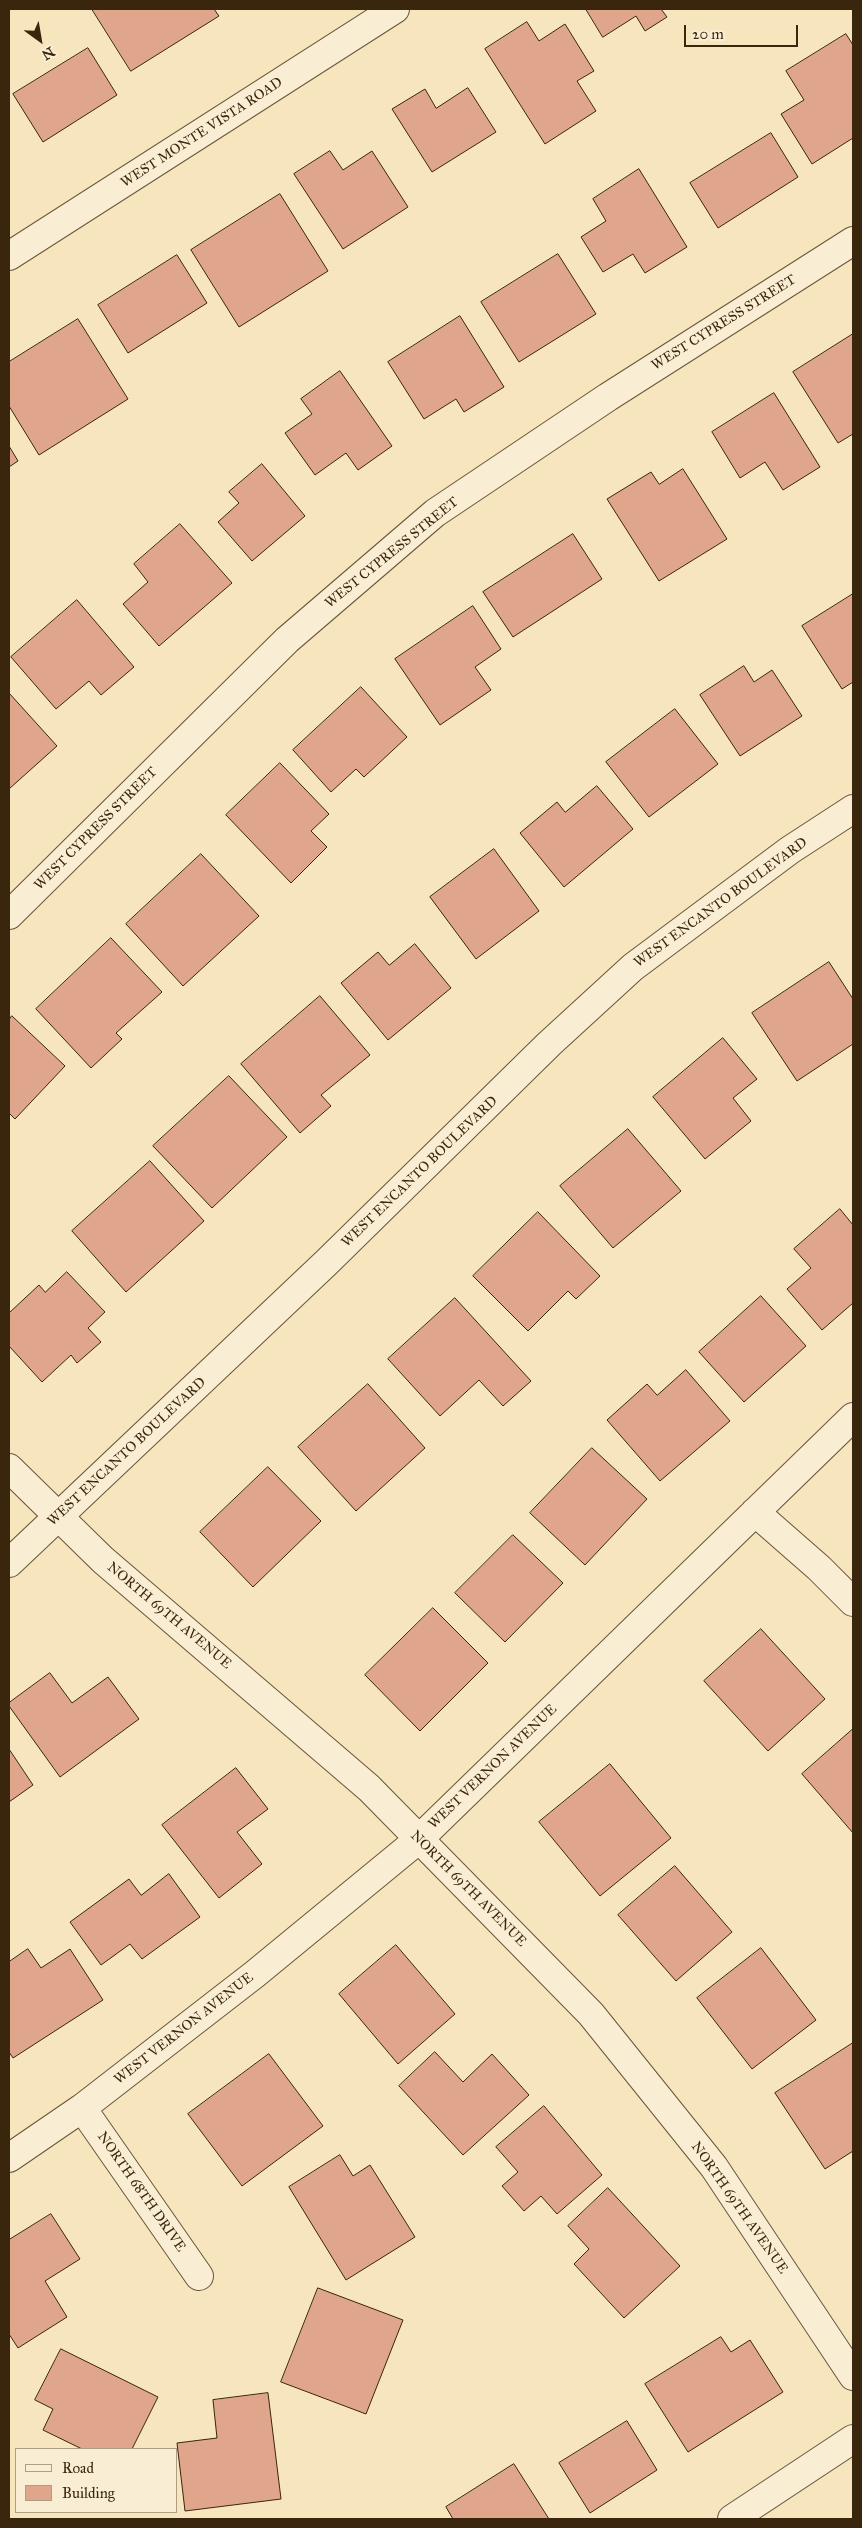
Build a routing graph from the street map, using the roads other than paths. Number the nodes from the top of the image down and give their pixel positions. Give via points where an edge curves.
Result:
1 (395, 9) edge
2 (853, 241) edge
3 (9, 256) edge
4 (853, 809) edge
5 (9, 915) edge
6 (853, 1417) edge
7 (9, 1468) edge
8 (755, 1512) junction
9 (59, 1516) junction
10 (9, 1563) edge
11 (853, 1602) edge
12 (418, 1840) junction
13 (82, 2108) junction
14 (9, 2158) edge
15 (200, 2276) dead end
16 (853, 2376) edge
17 (853, 2439) edge
18 (732, 2519) edge

1 - 3 street, WEST MONTE VISTA ROAD
2 - 5 street, WEST CYPRESS STREET via 608,397 435,513 287,640
4 - 9 street, WEST ENCANTO BOULEVARD via 790,850 633,967
6 - 8 street, WEST VERNON AVENUE
7 - 9 street, NORTH 69TH AVENUE
8 - 11 street
8 - 12 street, WEST VERNON AVENUE
9 - 10 street, WEST ENCANTO BOULEVARD
9 - 12 street, NORTH 69TH AVENUE via 103,1560 369,1788
12 - 13 street, WEST VERNON AVENUE via 255,1974
12 - 16 street, NORTH 69TH AVENUE via 591,2014 714,2167
13 - 14 street, WEST VERNON AVENUE
13 - 15 street, NORTH 68TH DRIVE
17 - 18 street

